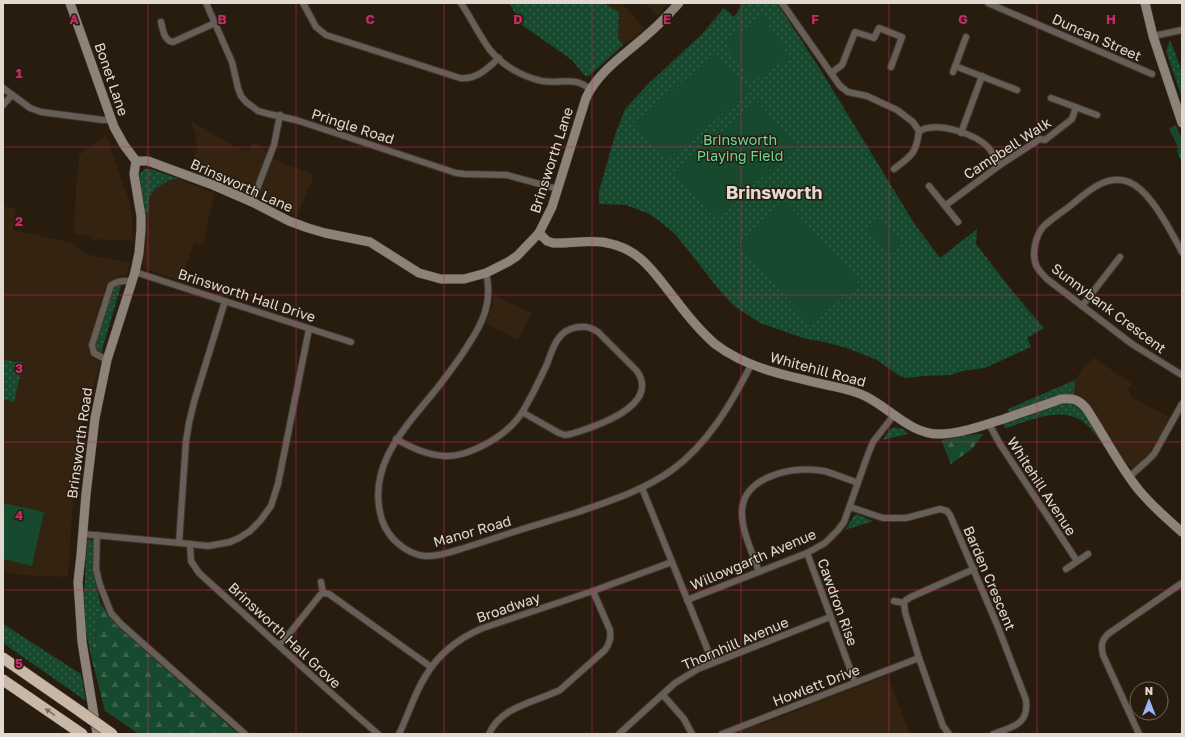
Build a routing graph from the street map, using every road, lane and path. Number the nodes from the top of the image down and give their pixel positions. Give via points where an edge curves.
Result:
1 (70, 3) edge
2 (206, 3) edge
3 (303, 3) edge
4 (461, 3) edge
5 (679, 3) edge
6 (782, 3) edge
7 (988, 3) edge
8 (1145, 3) edge
9 (161, 22) dead end
10 (215, 23) junction
11 (1182, 30) edge
12 (1153, 36) junction
13 (966, 37) dead end
14 (499, 58) junction
15 (891, 67) dead end
16 (831, 73) junction
17 (1152, 74) dead end
18 (982, 76) junction
19 (3, 88) edge
20 (590, 89) junction
21 (1017, 90) dead end
22 (12, 96) junction
23 (1052, 98) dead end
24 (3, 106) edge
25 (1076, 107) junction
26 (1097, 115) dead end
27 (280, 116) junction
28 (111, 120) junction
29 (1182, 123) edge
30 (919, 131) junction
31 (961, 133) junction
32 (136, 161) junction
33 (1000, 165) junction
34 (894, 169) dead end
35 (930, 186) dead end
36 (558, 189) junction
37 (252, 202) junction
38 (946, 205) junction
39 (958, 222) dead end
40 (539, 233) junction
41 (1182, 252) edge
42 (1120, 257) dead end
43 (135, 272) junction
44 (486, 273) junction
45 (132, 282) junction
46 (225, 301) junction
47 (1082, 306) junction
48 (309, 328) junction
49 (352, 342) dead end
50 (107, 360) junction
51 (751, 365) junction
52 (1182, 375) edge
53 (1182, 404) edge
54 (522, 412) junction
55 (1180, 412) edge
56 (894, 415) junction
57 (989, 424) junction
58 (396, 439) junction
59 (1129, 477) junction
60 (858, 483) junction
61 (642, 488) junction
62 (850, 507) junction
63 (1182, 532) edge
64 (83, 534) junction
65 (97, 535) junction
66 (179, 543) junction
67 (190, 544) junction
68 (807, 553) junction
69 (1088, 554) dead end
70 (1077, 561) junction
71 (672, 562) junction
72 (974, 569) junction
73 (1066, 569) dead end
74 (759, 572) junction
75 (322, 582) dead end
76 (1182, 583) edge
77 (593, 591) junction
78 (323, 593) junction
79 (687, 600) junction
80 (894, 601) dead end
81 (904, 603) junction
82 (830, 617) junction
83 (279, 645) junction
84 (3, 658) edge
85 (919, 658) junction
86 (713, 663) junction
87 (431, 667) junction
88 (3, 680) edge
89 (855, 682) junction
90 (663, 694) junction
91 (82, 734) edge
92 (97, 734) edge
93 (112, 734) edge
94 (245, 734) edge
95 (378, 734) edge
96 (399, 734) edge
97 (489, 734) edge
98 (619, 734) edge
99 (692, 734) edge
100 (722, 734) edge
101 (949, 734) edge
102 (993, 734) edge
103 (1139, 734) edge

1 - 28 street, Bonet Lane
2 - 10 street, Pringle Road
3 - 14 street via 311,21 326,34 460,78 473,78
4 - 14 street via 491,51
5 - 20 street, Brinsworth Lane via 649,34 598,77
6 - 16 street
7 - 17 street, Duncan Street
8 - 12 street
9 - 10 street via 167,39 173,42
10 - 27 street, Pringle Road via 232,62 241,96 258,111
11 - 12 street
12 - 29 street
13 - 18 street via 954,69
14 - 20 street via 515,71 532,79 581,83
15 - 16 street via 902,37 879,28 874,38 856,32 842,65
16 - 30 street via 848,92 867,96 897,110
18 - 21 street
18 - 31 street
19 - 22 street
20 - 36 street, Brinsworth Lane
22 - 24 street
22 - 28 street via 41,112
23 - 25 street, Campbell Walk
25 - 26 street, Campbell Walk
25 - 33 street, Campbell Walk via 1072,119 1045,140 1040,139
27 - 36 street, Pringle Road via 456,173 507,175
27 - 37 street via 274,145
28 - 32 street, Bonet Lane
30 - 31 street via 941,128
30 - 34 street via 917,145 911,155
31 - 33 street via 988,146
32 - 37 street, Brinsworth Lane via 148,160
32 - 43 street, Brinsworth Road via 134,174 141,229
33 - 38 street, Campbell Walk
35 - 38 street
36 - 40 street, Brinsworth Lane
37 - 44 street, Brinsworth Lane via 308,228 370,242 410,268 431,277 464,279
38 - 39 street
40 - 44 street, Brinsworth Lane via 514,258
40 - 51 street, Whitehill Road via 553,243 605,242 634,253 649,266 704,333 725,351
41 - 47 street, Sunnybank Crescent via 1160,215 1139,188 1120,180 1100,184 1042,228 1034,252 1041,273
42 - 47 street
43 - 45 street, Brinsworth Road
43 - 46 street, Brinsworth Hall Drive
44 - 58 street, Manor Road via 489,296 484,317 476,334
45 - 50 street, Brinsworth Road
45 - 50 street via 125,280 111,285 94,338 94,353
46 - 48 street, Brinsworth Hall Drive
46 - 66 street via 189,423
47 - 52 street, Sunnybank Crescent via 1137,347
48 - 49 street, Brinsworth Hall Drive
48 - 67 street via 272,506 250,531 239,538 208,546
50 - 64 street, Brinsworth Road via 95,418
51 - 56 street, Whitehill Road via 864,395
51 - 61 street, Manor Road via 738,390 707,436 672,470
53 - 55 street
54 - 54 street via 558,338 570,328 593,328 641,377 641,391 635,403 621,414 571,434 559,433
54 - 58 street via 513,424 495,438 453,456 426,453
55 - 59 street via 1154,454
56 - 57 street, Whitehill Road via 920,431 940,434
56 - 60 street, Willowgarth Avenue via 873,442
57 - 59 street, Whitehill Road via 1061,399 1073,398 1086,408
57 - 70 street, Whitehill Avenue
58 - 61 street, Manor Road via 381,474 378,492 380,513 387,531 399,544 423,556 443,554 473,545 605,503
59 - 63 street, Whitehill Road via 1150,503
60 - 62 street, Willowgarth Avenue
60 - 74 street via 823,471 810,470 783,473 756,484 747,493 742,512 744,530
61 - 71 street
62 - 68 street, Willowgarth Avenue via 838,530 825,543
62 - 72 street, Barden Crescent via 893,519 940,509 947,511
64 - 65 street
64 - 92 street, Brinsworth Road via 78,582 82,642
65 - 66 street
65 - 94 street via 96,568 111,613
66 - 67 street
67 - 83 street, Brinsworth Hall Grove via 191,561 199,573
68 - 74 street, Willowgarth Avenue
68 - 82 street, Cawdron Rise
69 - 70 street
70 - 73 street
71 - 77 street, Broadway
71 - 79 street
72 - 81 street via 911,597
72 - 102 street, Barden Crescent via 1027,706 1023,719 1018,724
74 - 79 street, Willowgarth Avenue
75 - 78 street
76 - 103 street via 1108,634 1102,642 1103,655
77 - 87 street, Broadway via 470,634 459,640
77 - 97 street via 610,630 611,637 606,650 560,690 505,713
78 - 83 street
78 - 87 street via 334,597
79 - 86 street
80 - 81 street
81 - 85 street
82 - 86 street, Thornhill Avenue
82 - 89 street, Cawdron Rise
83 - 95 street, Brinsworth Hall Grove
84 - 93 highway, bridge
85 - 89 street, Howlett Drive
85 - 101 street via 943,726
86 - 90 street, Thornhill Avenue via 690,673
87 - 96 street, Broadway
91 -> 88 highway
89 - 100 street, Howlett Drive
90 - 98 street, Thornhill Avenue
90 - 99 street via 684,719

